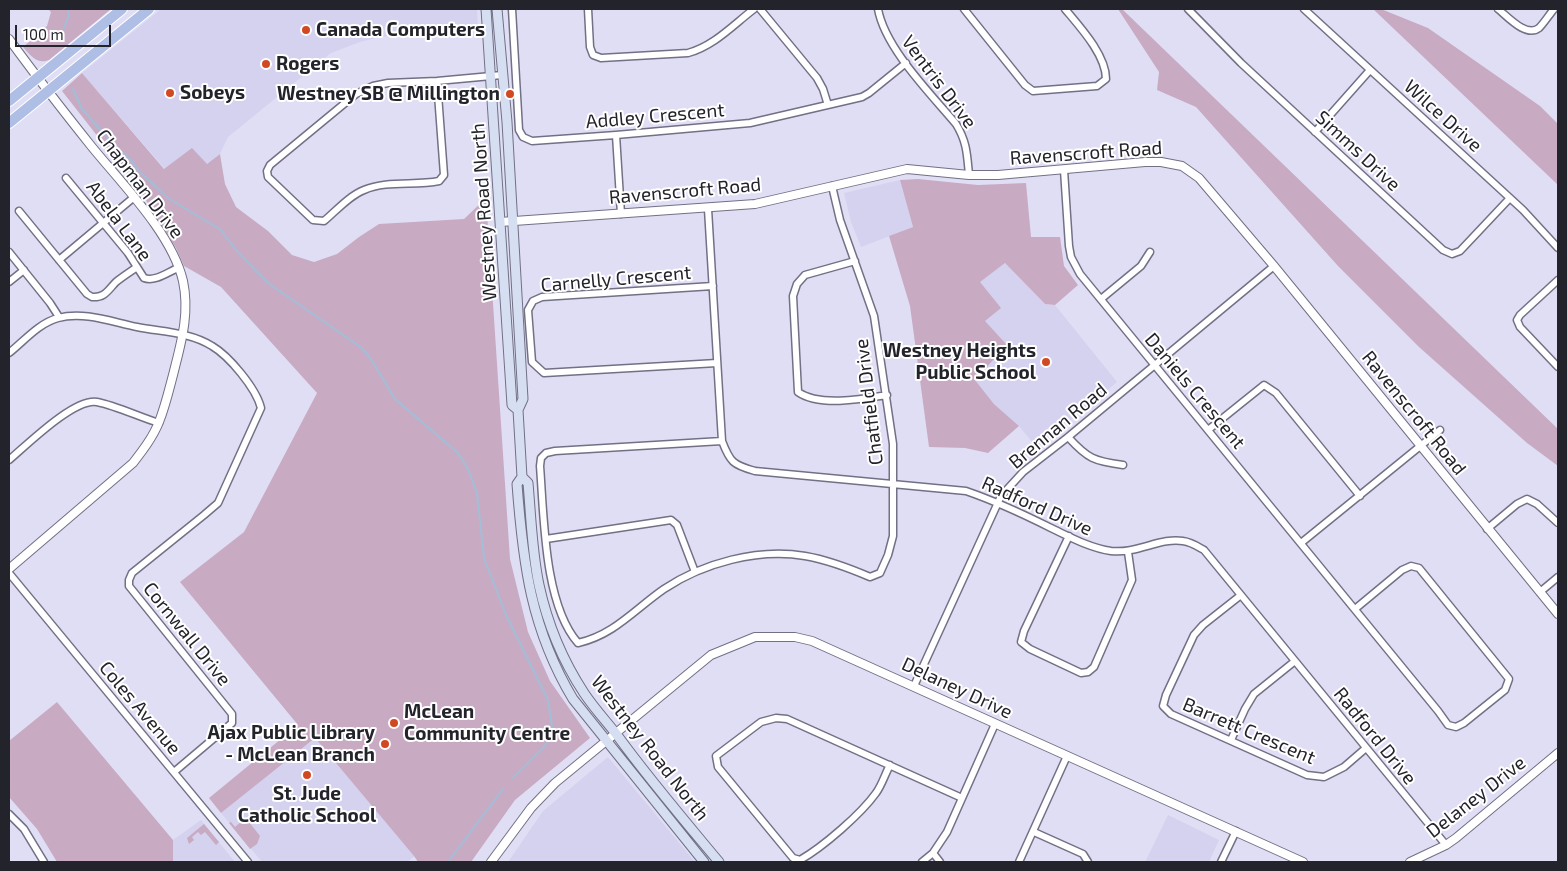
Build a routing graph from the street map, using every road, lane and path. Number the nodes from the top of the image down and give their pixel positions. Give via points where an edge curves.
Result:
1 (122, 9) edge
2 (149, 9) edge
3 (486, 9) edge
4 (498, 9) edge
5 (512, 9) edge
6 (588, 9) edge
7 (754, 9) edge
8 (760, 9) edge
9 (878, 9) edge
10 (964, 9) edge
11 (1065, 9) edge
12 (1188, 9) edge
13 (1304, 9) edge
14 (1498, 9) edge
15 (1554, 9) edge
16 (498, 19) junction
17 (487, 20) junction
18 (9, 40) edge
19 (906, 63) junction
20 (1370, 70) junction
21 (502, 75) junction
22 (491, 76) junction
23 (38, 78) junction
24 (437, 81) junction
25 (47, 91) junction
26 (9, 101) edge
27 (828, 105) junction
28 (9, 122) edge
29 (1314, 132) junction
30 (616, 135) junction
31 (1064, 170) junction
32 (969, 174) junction
33 (66, 178) dead end
34 (832, 186) junction
35 (133, 198) junction
36 (1510, 198) junction
37 (708, 209) junction
38 (19, 211) dead end
39 (621, 214) junction
40 (512, 220) junction
41 (104, 222) junction
42 (500, 222) junction
43 (1558, 248) edge
44 (9, 252) edge
45 (1150, 252) dead end
46 (59, 260) junction
47 (855, 261) junction
48 (1274, 266) junction
49 (137, 267) junction
50 (178, 268) junction
51 (24, 270) junction
52 (1558, 280) edge
53 (9, 282) edge
54 (713, 286) junction
55 (1101, 299) junction
56 (59, 317) junction
57 (183, 336) junction
58 (10, 349) edge
59 (717, 363) junction
60 (1154, 366) junction
61 (1558, 367) edge
62 (886, 395) junction
63 (518, 410) junction
64 (159, 423) junction
65 (1208, 430) junction
66 (1440, 430) dead end
67 (1068, 437) junction
68 (722, 441) junction
69 (1420, 446) junction
70 (9, 460) edge
71 (1123, 465) dead end
72 (893, 484) junction
73 (1360, 496) junction
74 (997, 504) junction
75 (1558, 523) edge
76 (1487, 529) junction
77 (1069, 536) junction
78 (546, 539) junction
79 (1301, 543) junction
80 (1128, 552) junction
81 (9, 569) edge
82 (695, 572) junction
83 (9, 573) edge
84 (1558, 577) edge
85 (1540, 592) junction
86 (1240, 595) junction
87 (1354, 609) junction
88 (1558, 614) edge
89 (1294, 661) junction
90 (914, 686) junction
91 (995, 724) junction
92 (610, 737) junction
93 (1232, 740) junction
94 (1366, 748) junction
95 (1558, 753) edge
96 (1067, 756) junction
97 (890, 765) junction
98 (174, 772) junction
99 (962, 798) junction
100 (9, 814) edge
101 (1236, 831) junction
102 (1034, 832) junction
103 (1446, 845) junction
104 (933, 853) junction
105 (44, 862) edge
106 (248, 862) edge
107 (491, 862) edge
108 (704, 862) edge
109 (718, 862) edge
110 (922, 862) edge
111 (940, 862) edge
112 (1020, 862) edge
113 (1088, 862) edge
114 (1221, 862) edge
115 (1303, 862) edge
116 (1410, 862) edge

1 - 23 main road
2 - 25 main road
3 - 17 main road, Westney Road North
4 - 16 main road, Westney Road North
5 - 30 street, Addley Crescent via 519,130 524,138 532,141
6 - 7 street via 590,47 593,55 601,58 698,50 711,44
8 - 27 street via 817,78
9 - 19 street, Ventris Drive via 886,36
10 - 11 street via 1033,91 1097,86 1106,80 1104,65 1084,31
12 - 29 street, Simms Drive
13 - 20 street, Wilce Drive
14 - 15 street via 1529,31 1538,29
16 - 17 main road
16 - 21 main road, Westney Road North
17 - 22 main road, Westney Road North
18 - 23 street, Chapman Drive
19 - 27 street, Addley Crescent via 870,93
19 - 32 street, Ventris Drive via 956,124 966,145
20 - 29 street
20 - 36 street, Wilce Drive
21 - 22 street
21 - 40 main road, Westney Road North
22 - 24 street
22 - 42 main road, Westney Road North
23 - 25 street, Chapman Drive
23 - 26 main road
24 - 24 street via 388,83 356,94 270,165 268,177 313,220 324,221 364,190 380,185 439,182 444,175
25 - 28 main road
25 - 35 street, Chapman Drive
27 - 30 street, Addley Crescent via 750,123
29 - 36 street, Simms Drive via 1443,250 1452,254 1460,251
30 - 39 street
31 - 32 street, Ravenscroft Road
31 - 48 street, Ravenscroft Road via 1161,162 1182,166 1198,178
31 - 55 street, Daniels Crescent via 1072,257 1080,274
32 - 34 street, Ravenscroft Road via 901,169
33 - 41 street, Abela Lane
34 - 37 street, Ravenscroft Road via 755,204
34 - 47 street, Chatfield Drive
35 - 41 street
35 - 50 street, Chapman Drive via 161,233
36 - 43 street, Wilce Drive
37 - 39 street, Ravenscroft Road
37 - 54 street, Radford Drive
38 - 46 street
39 - 40 street, Ravenscroft Road
40 - 42 street, Ravenscroft Road
40 - 63 main road, Westney Road North via 523,399
41 - 46 street
41 - 49 street, Abela Lane
42 - 63 main road, Westney Road North via 512,405
44 - 51 street
45 - 55 street via 1141,266
46 - 49 street via 92,297 102,296
47 - 62 street, Chatfield Drive via 874,316
47 - 62 street via 805,275 797,284 793,296 798,392 806,398 847,401
48 - 60 street, Brennan Road
48 - 69 street, Ravenscroft Road
49 - 50 street, Abela Lane via 148,280
50 - 57 street, Chapman Drive via 186,304
51 - 53 street
51 - 56 street
52 - 61 street via 1517,320
54 - 59 street, Radford Drive
54 - 59 street, Carnelly Crescent via 542,297 533,301 528,310 532,362 544,373
55 - 60 street, Daniels Crescent
56 - 57 street via 88,316
56 - 58 street via 46,322
57 - 64 street, Chapman Drive
57 - 98 street, Cornwall Drive via 211,345 226,357 256,393 261,408 218,502 132,573 129,580 129,586 232,714 232,723
59 - 68 street, Radford Drive
60 - 65 street, Daniels Crescent
60 - 67 street, Brennan Road
62 - 72 street, Chatfield Drive via 893,444
63 - 92 main road, Westney Road North via 522,477 517,484 521,540 538,625 573,699
64 - 70 street via 96,401 80,404
64 - 81 street, Chapman Drive via 133,463
65 - 73 street via 1264,385 1276,393
65 - 79 street, Daniels Crescent
66 - 69 street
67 - 71 street via 1078,450 1093,460
67 - 74 street, Brennan Road via 1022,472
68 - 72 street, Radford Drive via 728,458 738,466 755,471
68 - 78 street, Chatfield Drive via 546,453 540,466
69 - 73 street
69 - 76 street, Ravenscroft Road
72 - 74 street, Radford Drive via 966,491
72 - 82 street, Chatfield Drive via 893,536 884,564 875,575 870,577 836,563 785,554 735,559
73 - 79 street
74 - 77 street, Radford Drive
74 - 90 street, Brennan Road
75 - 76 street via 1526,498
76 - 85 street, Ravenscroft Road
77 - 80 street, Radford Drive via 1092,546
77 - 80 street via 1021,642 1081,673 1094,667 1132,580
78 - 82 street via 671,520 677,526
78 - 82 street, Chatfield Drive via 554,594 570,634 578,643 617,627 664,589
79 - 87 street, Daniels Crescent
80 - 86 street, Radford Drive via 1162,542 1181,540 1192,543 1204,550
83 - 98 street, Coles Avenue
84 - 85 street
85 - 88 street, Ravenscroft Road
86 - 89 street, Radford Drive
86 - 93 street, Barrett Crescent via 1194,635 1164,706 1171,714
87 - 87 street, Daniels Crescent via 1448,724 1456,727 1464,723 1505,690 1508,679 1419,568 1411,566 1402,570
89 - 93 street via 1254,694
89 - 94 street, Radford Drive
90 - 91 street, Delaney Drive
90 - 92 street, Delaney Drive via 812,641 795,637 755,638 711,655
91 - 96 street, Delaney Drive
91 - 99 street
92 - 107 street, Delaney Drive via 536,801
92 - 108 main road, Westney Road North
92 - 109 main road, Westney Road North via 648,777
93 - 94 street, Barrett Crescent via 1307,775 1324,777 1344,767
94 - 103 street, Radford Drive
95 - 103 street, Delaney Drive
96 - 101 street, Delaney Drive
96 - 102 street
97 - 97 street via 787,719 776,718 761,722 716,756 718,767 793,858 800,860 863,809 877,792
97 - 99 street
98 - 106 street, Coles Avenue
99 - 104 street via 948,832
100 - 105 street via 24,829
101 - 114 street
101 - 115 street, Delaney Drive
102 - 112 street
102 - 113 street via 1083,854
103 - 116 street, Delaney Drive
104 - 110 street
104 - 111 street

